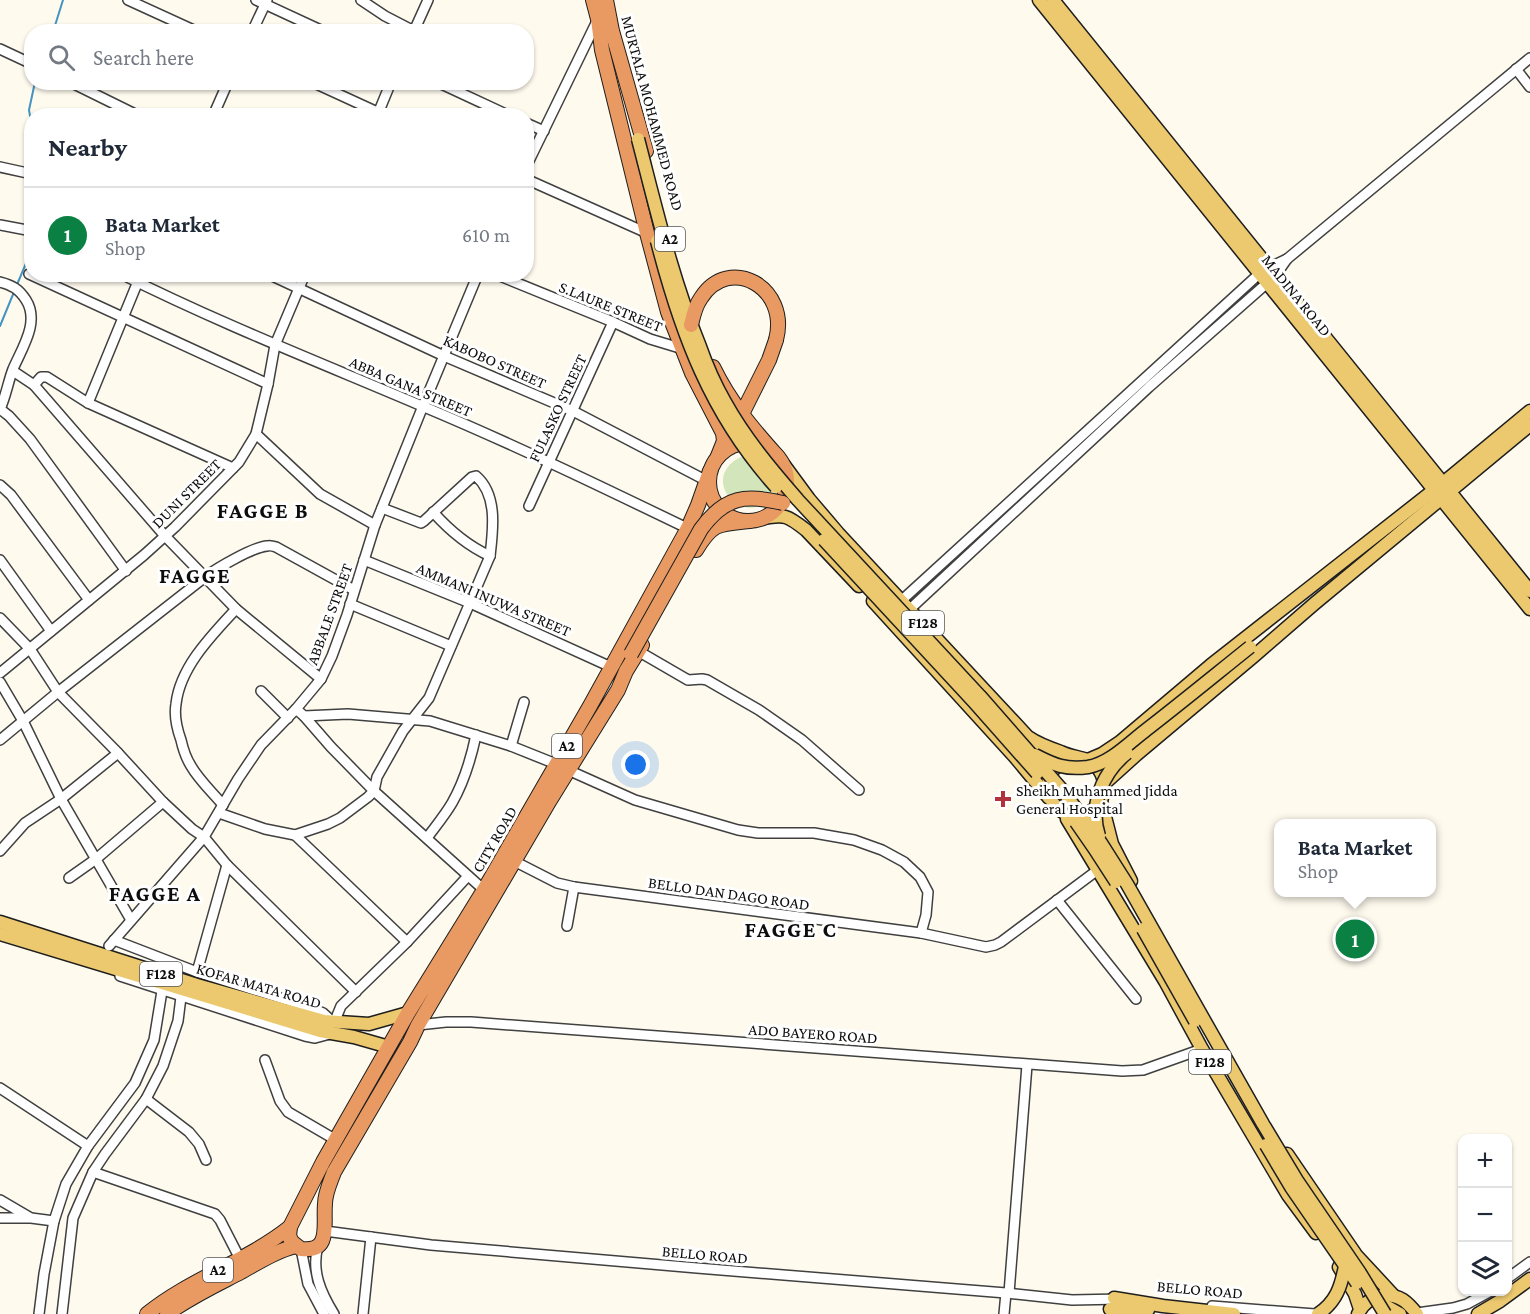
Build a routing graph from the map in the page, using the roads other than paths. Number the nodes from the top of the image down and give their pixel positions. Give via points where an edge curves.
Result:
1 (128, 0) edge
2 (361, 0) edge
3 (428, 0) edge
4 (593, 0) edge
5 (606, 0) edge
6 (1040, 0) edge
7 (1053, 0) edge
8 (262, 1) edge
9 (598, 19) junction
10 (180, 24) edge
11 (255, 24) edge
12 (309, 24) edge
13 (400, 24) edge
14 (418, 24) edge
15 (1082, 44) junction
16 (0, 49) edge
17 (1530, 58) edge
18 (24, 60) edge
19 (1516, 69) junction
20 (1530, 87) edge
21 (86, 90) edge
22 (224, 90) edge
23 (329, 90) edge
24 (388, 90) edge
25 (454, 90) edge
26 (631, 98) junction
27 (616, 104) junction
28 (123, 108) edge
29 (217, 108) edge
30 (367, 108) edge
31 (382, 108) edge
32 (493, 108) edge
33 (534, 127) edge
34 (544, 131) junction
35 (634, 140) junction
36 (534, 151) edge
37 (0, 166) edge
38 (24, 172) edge
39 (534, 183) edge
40 (0, 225) edge
41 (24, 229) edge
42 (647, 233) junction
43 (1267, 275) junction
44 (46, 282) edge
45 (138, 282) edge
46 (145, 282) edge
47 (286, 282) edge
48 (302, 282) edge
49 (475, 282) edge
50 (515, 282) edge
51 (5, 283) edge
52 (299, 288) junction
53 (122, 317) junction
54 (613, 322) junction
55 (691, 325) junction
56 (275, 345) junction
57 (683, 349) junction
58 (444, 356) junction
59 (13, 371) junction
60 (268, 384) junction
61 (34, 385) junction
62 (88, 403) junction
63 (423, 406) junction
64 (573, 411) junction
65 (1530, 411) edge
66 (742, 415) junction
67 (1530, 425) edge
68 (256, 434) junction
69 (723, 452) junction
70 (781, 461) junction
71 (549, 462) junction
72 (233, 468) junction
73 (709, 476) junction
74 (0, 485) edge
75 (1442, 490) junction
76 (788, 504) junction
77 (529, 506) dead end
78 (382, 508) junction
79 (433, 512) junction
80 (757, 520) junction
81 (375, 525) junction
82 (688, 528) junction
83 (165, 536) junction
84 (704, 536) junction
85 (490, 556) junction
86 (0, 560) edge
87 (364, 560) junction
88 (126, 571) junction
89 (205, 577) junction
90 (354, 590) junction
91 (1530, 591) edge
92 (88, 600) junction
93 (470, 603) junction
94 (350, 604) junction
95 (906, 604) junction
96 (236, 609) junction
97 (1530, 609) edge
98 (0, 618) edge
99 (1272, 618) junction
100 (51, 631) junction
101 (1284, 631) junction
102 (451, 646) junction
103 (30, 649) junction
104 (1252, 649) junction
105 (635, 652) junction
106 (611, 667) junction
107 (0, 673) edge
108 (321, 679) junction
109 (0, 682) edge
110 (261, 691) dead end
111 (58, 692) junction
112 (524, 702) dead end
113 (296, 709) junction
114 (304, 716) junction
115 (288, 718) junction
116 (412, 720) junction
117 (23, 721) junction
118 (476, 735) junction
119 (0, 740) edge
120 (511, 747) junction
121 (1029, 752) junction
122 (118, 753) junction
123 (1083, 759) junction
124 (562, 767) junction
125 (1105, 783) junction
126 (859, 790) dead end
127 (374, 791) junction
128 (61, 798) junction
129 (1101, 801) junction
130 (163, 802) junction
131 (1052, 802) junction
132 (221, 809) junction
133 (1063, 813) junction
134 (295, 835) junction
135 (204, 837) junction
136 (427, 838) junction
137 (1101, 843) junction
138 (0, 851) edge
139 (96, 859) junction
140 (514, 861) junction
141 (227, 865) junction
142 (1099, 869) junction
143 (468, 876) junction
144 (69, 878) dead end
145 (574, 887) junction
146 (484, 890) junction
147 (1057, 900) junction
148 (131, 920) junction
149 (0, 922) edge
150 (567, 926) dead end
151 (921, 933) junction
152 (0, 937) edge
153 (407, 942) junction
154 (197, 972) junction
155 (162, 991) junction
156 (356, 992) junction
157 (181, 997) junction
158 (1136, 999) dead end
159 (408, 1013) junction
160 (418, 1025) junction
161 (327, 1027) junction
162 (389, 1047) junction
163 (1202, 1049) junction
164 (265, 1060) dead end
165 (1027, 1065) junction
166 (0, 1088) edge
167 (146, 1099) junction
168 (336, 1140) junction
169 (88, 1146) junction
170 (206, 1160) dead end
171 (93, 1172) junction
172 (0, 1200) edge
173 (0, 1218) edge
174 (31, 1218) junction
175 (54, 1221) junction
176 (292, 1222) junction
177 (325, 1229) junction
178 (370, 1237) junction
179 (318, 1246) junction
180 (298, 1248) junction
181 (240, 1258) junction
182 (1530, 1262) edge
183 (1345, 1266) junction
184 (1530, 1274) edge
185 (1512, 1275) edge
186 (1530, 1279) edge
187 (1530, 1285) edge
188 (1512, 1287) edge
189 (1008, 1293) junction
190 (1394, 1296) junction
191 (1482, 1296) edge
192 (1500, 1296) edge
193 (1377, 1301) junction
194 (1112, 1304) junction
195 (1163, 1309) junction
196 (1359, 1312) edge
197 (39, 1314) edge
198 (62, 1314) edge
199 (147, 1314) edge
200 (167, 1314) edge
201 (324, 1314) edge
202 (334, 1314) edge
203 (363, 1314) edge
204 (1004, 1314) edge
205 (1139, 1314) edge
206 (1192, 1314) edge
207 (1234, 1314) edge
208 (1316, 1314) edge
209 (1375, 1314) edge
210 (1385, 1314) edge
211 (1400, 1314) edge
212 (1417, 1314) edge
213 (1468, 1314) edge
214 (1478, 1314) edge
215 (1487, 1314) edge

1 - 10 street
2 - 13 street
3 - 14 street
4 - 9 highway, MURTALA MOHAMMED ROAD / A2
5 - 26 highway, MURTALA MOHAMMED ROAD / A2
6 - 15 main road, MADINA ROAD
7 - 15 main road, MADINA ROAD
8 - 11 street
8 - 12 street
9 - 27 highway, MURTALA MOHAMMED ROAD / A2
9 - 34 street
15 - 43 main road, MADINA ROAD
16 - 18 street
17 - 19 street
19 - 20 street
19 - 43 street
21 - 28 street
22 - 29 street
23 - 30 street
24 - 31 street
25 - 32 street
26 - 35 main road
26 - 66 highway, MURTALA MOHAMMED ROAD / A2 via 694,320 714,369
27 - 35 main road
27 - 42 highway, MURTALA MOHAMMED ROAD / A2
33 - 34 street
34 - 36 street
35 - 55 main road, bridge
35 - 76 main road, bridge via 684,333 736,437
37 - 38 street
39 - 42 street
40 - 41 street
42 - 57 highway, MURTALA MOHAMMED ROAD / A2 via 668,312
43 - 75 main road, MADINA ROAD
43 - 95 street
44 - 53 street
45 - 53 street
46 - 56 street, ABBA GANA STREET
47 - 52 street, KABOBO STREET
48 - 52 street, DUNI STREET
49 - 58 street, ABBALE STREET
50 - 54 street, S.LAURE STREET
51 - 59 street via 21,292 30,306 28,335
52 - 56 street, DUNI STREET
52 - 58 street, KABOBO STREET
53 - 60 street
53 - 62 street
54 - 57 street, S.LAURE STREET
54 - 64 street, FULASKO STREET
55 - 66 highway, bridge via 700,299 718,282 732,278 756,284 772,300 778,315 776,340
55 - 121 main road, bridge via 724,401 770,468
56 - 60 street, DUNI STREET
56 - 63 street, ABBA GANA STREET
57 - 69 highway, MURTALA MOHAMMED ROAD / A2 via 723,433
58 - 63 street, ABBALE STREET
58 - 64 street, KABOBO STREET
59 - 61 street
59 - 88 street via 0,409 30,439
60 - 68 street, DUNI STREET
61 - 62 street via 40,377 47,377
61 - 83 street
62 - 72 street
63 - 71 street, ABBA GANA STREET
63 - 78 street, ABBALE STREET
64 - 71 street, FULASKO STREET
64 - 73 street, KABOBO STREET
65 - 75 main road
66 - 69 highway
66 - 70 highway, MURTALA MOHAMMED ROAD / A2
67 - 75 main road
68 - 72 street, DUNI STREET
68 - 81 street via 320,495
69 - 70 highway via 748,442 770,449
69 - 73 highway, A2
70 - 80 highway via 788,481 785,496 777,510
70 - 95 main road, F128 via 809,499
71 - 77 street, FULASKO STREET
71 - 82 street, ABBA GANA STREET
72 - 83 street, DUNI STREET
73 - 80 highway via 711,495 726,514 738,520
73 - 82 highway, CITY ROAD / A2
74 - 92 street
75 - 91 main road, MADINA ROAD
75 - 97 main road, MADINA ROAD
75 - 99 main road
75 - 101 main road
76 - 105 highway, bridge via 754,497 737,500 708,519
76 - 183 main road, bridge via 1057,796 1120,888 1285,1177
78 - 79 street via 418,523
78 - 81 street, ABBALE STREET
79 - 85 street via 464,542
79 - 85 street via 472,477 479,478 492,502
80 - 84 highway via 718,525
80 - 131 main road, F128 via 787,516 806,530
81 - 87 street, ABBALE STREET
82 - 84 street, ABBA GANA STREET
82 - 106 highway, CITY ROAD / A2
83 - 88 street, DUNI STREET
83 - 89 street
84 - 105 highway
85 - 93 street
86 - 100 street
87 - 90 street, ABBALE STREET
87 - 93 street, AMMANI INUWA STREET
88 - 92 street, DUNI STREET
89 - 90 street via 268,545
89 - 96 street
89 - 111 street
90 - 94 street, ABBALE STREET
92 - 100 street, DUNI STREET
93 - 102 street
93 - 106 street, AMMANI INUWA STREET
94 - 102 street
94 - 108 street, ABBALE STREET
95 - 123 main road, F128 via 1028,737
96 - 108 street
96 - 132 street via 192,660 176,704 184,753
98 - 103 street
99 - 104 main road
99 - 123 main road via 1120,742 1102,754
100 - 103 street, DUNI STREET
101 - 104 main road
101 - 125 main road
102 - 116 street via 429,698
103 - 107 street, DUNI STREET
103 - 111 street
104 - 121 main road, bridge via 1102,762 1089,767 1062,768
104 - 137 main road, bridge via 1109,772 1096,802
105 - 124 highway, CITY ROAD / A2 via 627,662 618,690
105 - 126 street via 688,680 706,680 759,710
106 - 124 highway, CITY ROAD / A2
108 - 113 street, ABBALE STREET
109 - 117 street
110 - 115 street
111 - 117 street
111 - 122 street
112 - 120 street
113 - 114 street
113 - 115 street, ABBALE STREET
114 - 116 street via 348,714
114 - 127 street
115 - 132 street, ABBALE STREET via 261,745
116 - 118 street via 430,721
116 - 127 street via 377,777
117 - 119 street
117 - 128 street
118 - 120 street
118 - 136 street via 456,795
120 - 124 street
121 - 137 main road, bridge
122 - 128 street
122 - 130 street
123 - 125 main road via 1100,771
123 - 131 main road via 1069,759 1052,771 1048,781
124 - 140 highway, CITY ROAD / A2
124 - 146 highway, CITY ROAD / A2
124 - 151 street via 634,800 738,830 814,833 882,850 904,862 920,877 928,892
125 - 129 main road, F128
127 - 134 street via 340,818
127 - 136 street
128 - 138 street via 26,823
128 - 139 street
129 - 133 main road via 1080,815
129 - 190 main road, F128 via 1121,862 1282,1146 1356,1255
130 - 135 street
130 - 139 street
131 - 133 main road, F128
132 - 134 street via 265,829
132 - 135 street, ABBALE STREET
133 - 142 main road, F128
134 - 153 street
135 - 141 street
135 - 148 street, ABBALE STREET
136 - 143 street
137 - 193 main road, bridge via 1287,1163
139 - 144 street
139 - 148 street
140 - 145 street, BELLO DAN DAGO ROAD via 557,883
140 - 160 highway, CITY ROAD / A2
141 - 154 street
141 - 156 street
142 - 147 street, BELLO DAN DAGO ROAD
142 - 163 main road, F128
143 - 146 street
143 - 153 street
145 - 150 street
145 - 151 street, BELLO DAN DAGO ROAD
146 - 159 highway, CITY ROAD / A2
147 - 151 street, BELLO DAN DAGO ROAD via 995,945
147 - 158 street
148 - 154 street, ABBALE STREET via 111,943
149 - 161 main road, KOFAR MATA ROAD / F128
152 - 155 street
152 - 161 main road, KOFAR MATA ROAD / F128
153 - 156 street
154 - 161 street via 309,1007 323,1013
155 - 157 street
155 - 169 street via 153,1040 135,1083
156 - 161 street via 340,1006
157 - 161 street via 305,1036 315,1038
157 - 167 street via 178,1021 163,1066
159 - 161 main road, KOFAR MATA ROAD / F128 via 369,1024
159 - 162 highway, CITY ROAD / A2
160 - 165 street, ADO BAYERO ROAD via 471,1022
160 - 177 highway, CITY ROAD / A2 via 334,1172 327,1189
161 - 162 main road, KOFAR MATA ROAD / F128
162 - 168 highway, CITY ROAD / A2
163 - 165 street, ADO BAYERO ROAD via 1143,1070
163 - 196 main road, F128 via 1288,1195 1347,1279
164 - 168 street via 288,1112
165 - 189 street
166 - 169 street
167 - 170 street via 189,1132
167 - 171 street
168 - 176 highway, CITY ROAD / A2
169 - 175 street via 66,1184
171 - 181 street via 215,1214
171 - 198 street via 73,1218
172 - 174 street
173 - 174 street
174 - 175 street
175 - 197 street
176 - 177 highway via 300,1215 312,1214
176 - 180 highway via 290,1236
176 - 181 highway, A2
177 - 178 street, BELLO ROAD
177 - 179 highway, A2
178 - 189 street, BELLO ROAD
178 - 203 street
179 - 180 highway, A2 via 310,1250
179 - 202 street via 317,1280
180 - 200 highway, A2 via 269,1256
180 - 201 street via 313,1295
181 - 199 highway, A2
182 - 185 street
183 - 208 main road, bridge via 1338,1294
183 - 209 main road, bridge
184 - 188 main road
186 - 214 main road
187 - 215 street
189 - 194 street, BELLO ROAD
189 - 204 street
190 - 196 main road via 1377,1296
190 - 212 main road, F128
191 - 212 street via 1453,1308
192 - 213 main road
193 - 210 main road, bridge
193 - 211 main road
194 - 195 main road
194 - 205 street, BELLO ROAD
194 - 208 street, BELLO ROAD via 1150,1300
195 - 206 main road
195 - 207 main road

